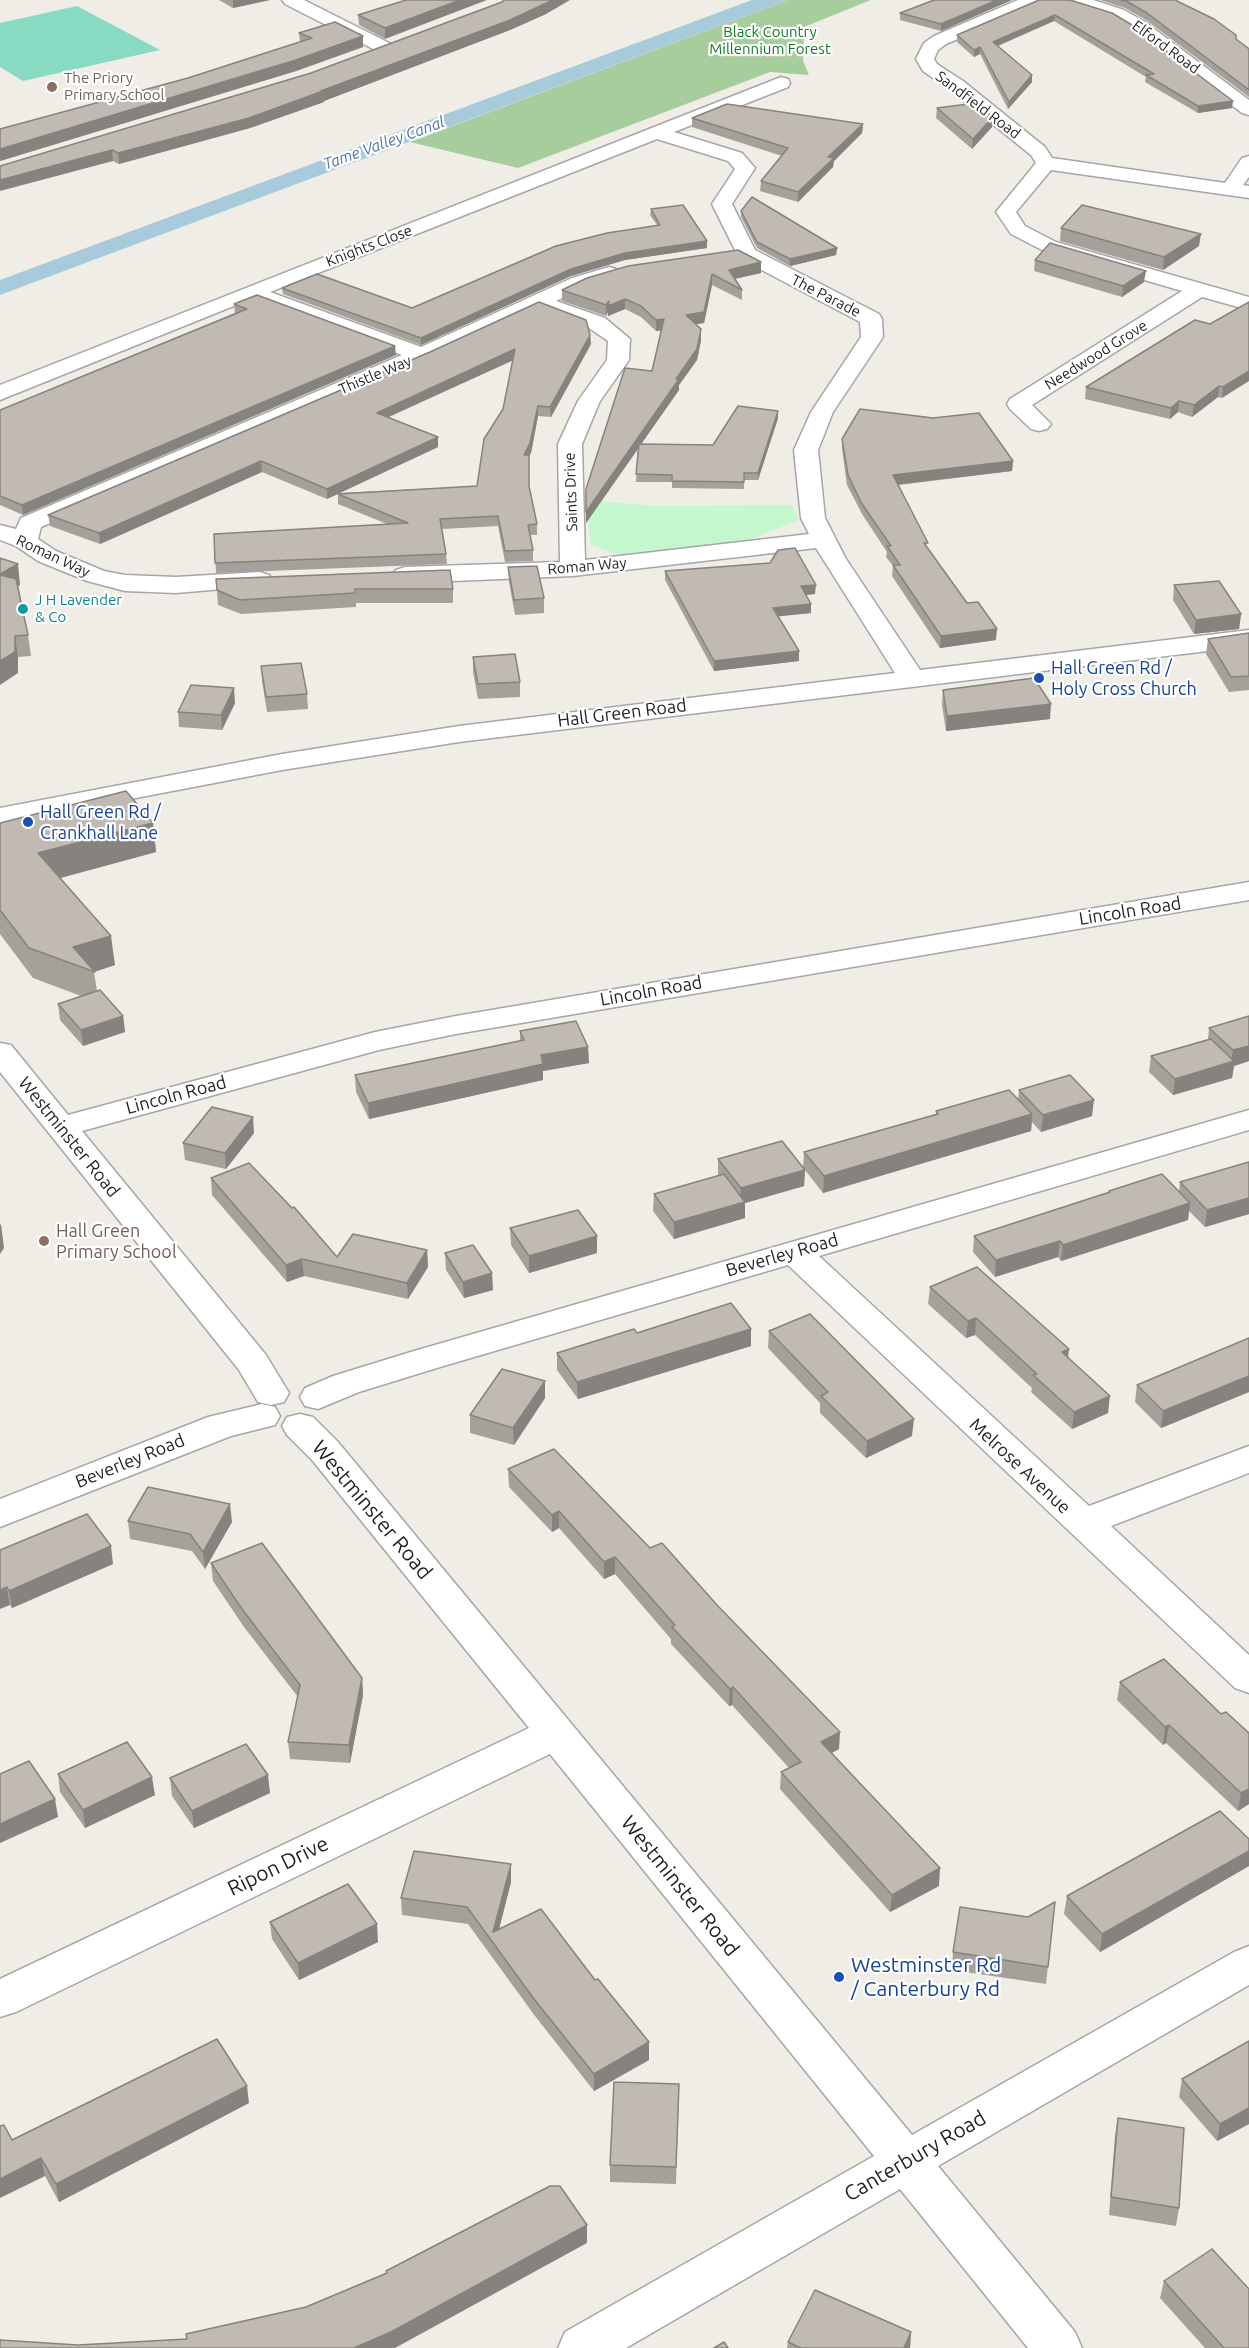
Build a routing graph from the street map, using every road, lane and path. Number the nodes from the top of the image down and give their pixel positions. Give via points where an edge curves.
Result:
1 (291, 0) edge
2 (1033, 0) edge
3 (1075, 0) edge
4 (407, 39) edge
5 (385, 48) junction
6 (365, 55) edge
7 (781, 83) dead end
8 (1249, 109) edge
9 (656, 133) junction
10 (1249, 162) edge
11 (1046, 163) junction
12 (1240, 190) edge
13 (625, 268) edge
14 (1199, 290) junction
15 (251, 292) junction
16 (538, 301) junction
17 (1249, 304) edge
18 (422, 355) junction
19 (0, 393) edge
20 (1039, 424) dead end
21 (0, 532) edge
22 (824, 540) junction
23 (25, 541) junction
24 (573, 568) junction
25 (380, 576) edge
26 (287, 579) edge
27 (1249, 638) edge
28 (911, 677) junction
29 (0, 816) edge
30 (1249, 891) edge
31 (0, 1052) edge
32 (1249, 1120) edge
33 (60, 1127) junction
34 (794, 1252) junction
35 (288, 1408) junction
36 (1249, 1459) edge
37 (0, 1514) edge
38 (1082, 1523) junction
39 (1249, 1678) edge
40 (556, 1733) junction
41 (1249, 1964) edge
42 (0, 1999) edge
43 (905, 2162) junction
44 (582, 2348) edge
45 (1058, 2348) edge

1 - 5 street
2 - 11 street, Sandfield Road via 940,40 930,47 925,59 929,67 1038,151
3 - 8 street, Elford Road via 1118,14 1139,26
4 - 5 street
5 - 6 street
7 - 9 street
9 - 15 street, Knights Close
9 - 22 street, The Parade via 735,157 745,168 722,204 734,252 746,254 870,319 872,337 822,412 806,450 813,518
10 - 12 street
11 - 12 street
11 - 14 street via 1006,212 1018,230 1049,246
13 - 16 street, Thistle Way via 579,282
14 - 17 street
14 - 20 street, Needwood Grove via 1018,404
15 - 18 street
15 - 19 street
16 - 18 street, Thistle Way
16 - 24 street, Saints Drive via 597,323 618,339 618,360 589,401 570,444
18 - 23 street, Thistle Way via 30,523
21 - 23 street, Roman Way
22 - 24 street, Roman Way
22 - 28 street, The Parade
23 - 26 street, Roman Way via 47,556 124,583 176,585
24 - 25 street, Roman Way
27 - 28 street, Hall Green Road
28 - 29 street, Hall Green Road via 447,736 282,762
30 - 33 street, Lincoln Road via 444,1027 375,1041
31 - 33 street, Westminster Road
32 - 34 street, Beverley Road
33 - 35 street, Westminster Road
34 - 35 street, Beverley Road via 356,1381
34 - 38 street, Melrose Avenue
35 - 37 street, Beverley Road via 210,1430
35 - 40 street, Westminster Road
36 - 38 street
38 - 39 street, Melrose Avenue
40 - 42 street, Ripon Drive
40 - 43 street, Westminster Road
41 - 43 street, Canterbury Road
43 - 44 street, Canterbury Road
43 - 45 street, Westminster Road

